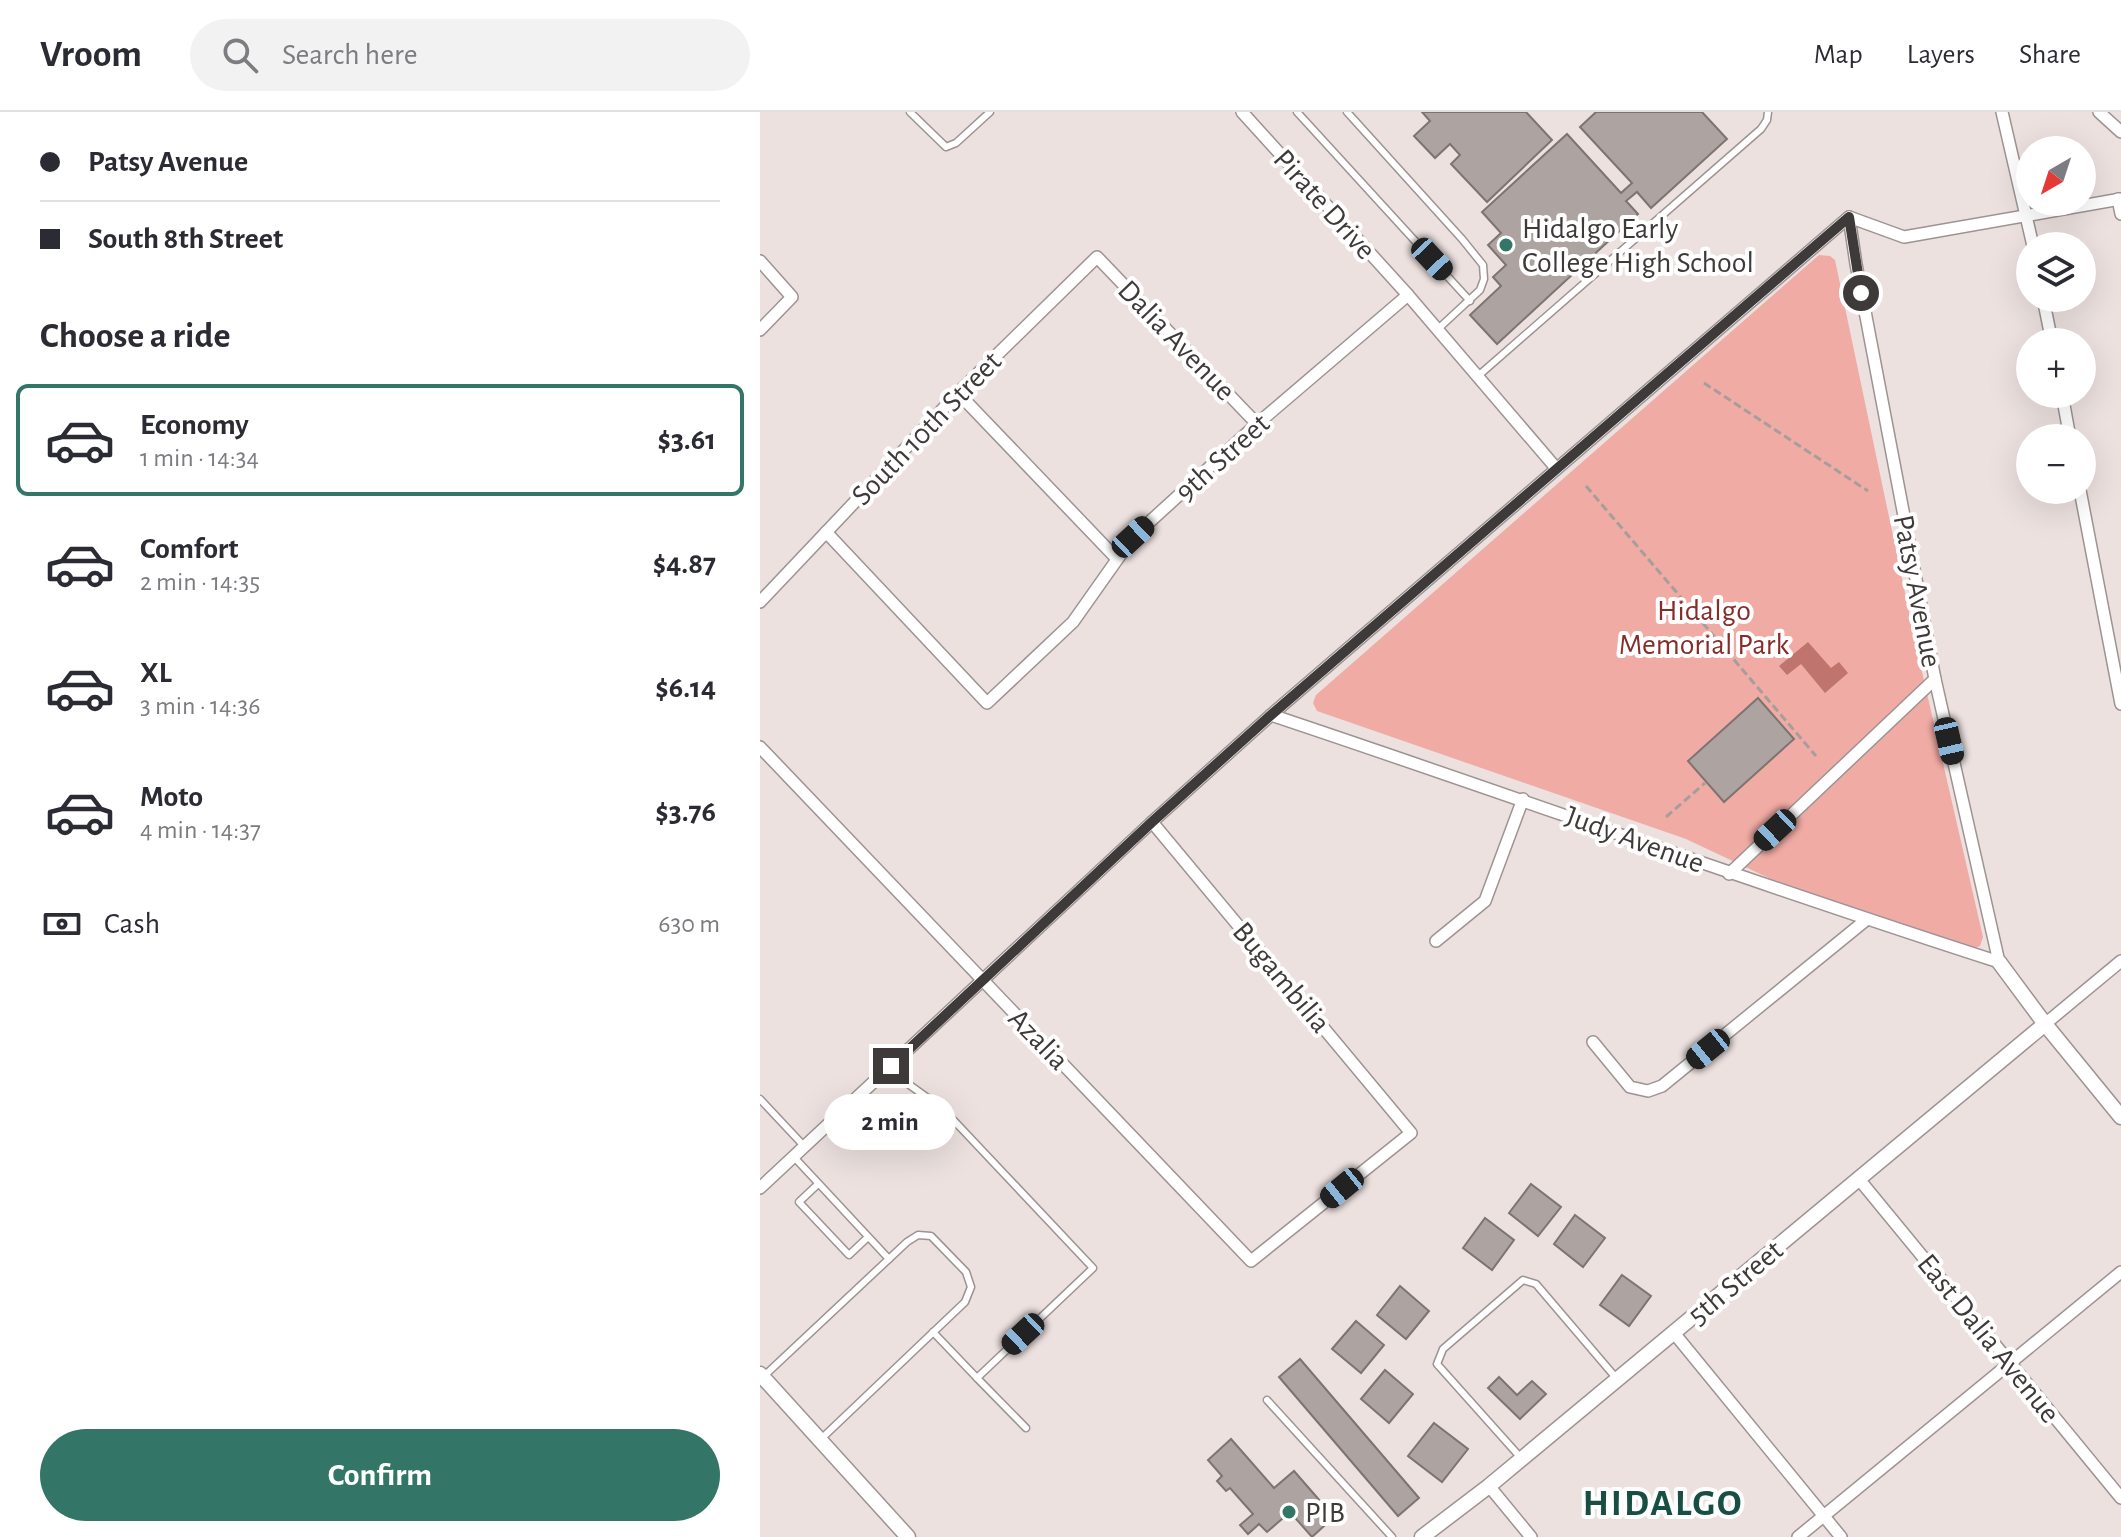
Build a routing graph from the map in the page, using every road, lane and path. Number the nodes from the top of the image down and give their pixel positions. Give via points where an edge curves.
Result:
1 (910, 112) edge
2 (990, 112) edge
3 (1242, 112) edge
4 (1297, 112) edge
5 (1347, 112) edge
6 (1768, 112) edge
7 (2002, 112) edge
8 (2099, 112) edge
9 (2121, 132) edge
10 (2016, 169) edge
11 (2119, 199) edge
12 (2096, 203) edge
13 (2121, 214) edge
14 (2016, 216) edge
15 (1849, 217) junction
16 (1097, 257) joint
17 (760, 261) edge
18 (1408, 295) junction
19 (1470, 301) junction
20 (1438, 329) junction
21 (760, 330) edge
22 (1478, 376) junction
23 (1704, 383) dead end
24 (958, 393) junction
25 (1257, 424) junction
26 (1556, 468) junction
27 (1586, 486) dead end
28 (1868, 491) dead end
29 (2083, 504) edge
30 (826, 532) junction
31 (1117, 559) junction
32 (760, 602) edge
33 (1935, 679) junction
34 (2121, 704) edge
35 (1271, 715) junction
36 (760, 747) edge
37 (1816, 756) dead end
38 (1705, 783) dead end
39 (1523, 799) junction
40 (1666, 817) dead end
41 (1152, 822) junction
42 (1729, 874) junction
43 (1866, 920) junction
44 (1436, 941) dead end
45 (2121, 961) edge
46 (1999, 962) junction
47 (983, 981) junction
48 (2045, 1024) junction
49 (1593, 1042) dead end
50 (891, 1066) junction
51 (760, 1099) edge
52 (2121, 1117) edge
53 (804, 1146) junction
54 (793, 1156) junction
55 (1858, 1178) junction
56 (818, 1184) junction
57 (760, 1188) edge
58 (868, 1237) junction
59 (889, 1259) junction
60 (1251, 1261) joint
61 (2121, 1272) edge
62 (933, 1332) junction
63 (1674, 1333) junction
64 (2009, 1364) junction
65 (762, 1376) edge
66 (977, 1378) junction
67 (1617, 1379) junction
68 (1267, 1400) dead end
69 (1026, 1428) dead end
70 (820, 1440) junction
71 (1521, 1458) junction
72 (1489, 1486) junction
73 (2121, 1498) edge
74 (1824, 1515) junction
75 (908, 1537) edge
76 (1392, 1537) edge
77 (1422, 1537) edge
78 (1531, 1537) edge
79 (1798, 1537) edge
80 (1841, 1537) edge

1 - 2 lane via 946,147
3 - 18 street, Pirate Drive
4 - 19 lane
5 - 19 lane via 1476,254 1484,279
6 - 22 lane via 1761,129
7 - 10 street
8 - 9 street
11 - 12 street
11 - 13 street
14 - 15 street via 1904,237
15 - 26 street
15 - 33 street, Patsy Avenue
16 - 24 street, South 10th Street
16 - 25 street, Dalia Avenue
17 - 21 street via 792,297
18 - 20 street, Pirate Drive
18 - 25 street, 9th Street
19 - 20 lane
20 - 22 street, Pirate Drive
22 - 26 street, Pirate Drive
23 - 28 path
24 - 30 street, South 10th Street
24 - 31 street
25 - 31 street, 9th Street via 1133,537
26 - 35 street
27 - 37 path
29 - 34 street
30 - 31 street, 9th Street via 987,703 1073,622
30 - 32 street, South 10th Street
33 - 42 street
33 - 46 street, Patsy Avenue
35 - 39 street, Judy Avenue
35 - 41 street
36 - 47 street, Azalia
38 - 40 path
39 - 42 street, Judy Avenue
39 - 44 street via 1485,901
41 - 47 street
41 - 60 street, Bugambilia via 1411,1133
42 - 43 street, Judy Avenue
43 - 46 street, Judy Avenue
43 - 49 street via 1662,1086 1648,1091 1630,1087
45 - 48 street
46 - 48 street
47 - 50 street
47 - 60 street, Azalia
48 - 52 street
48 - 55 street, 5th Street
50 - 53 street
50 - 66 lane via 943,1109 1093,1268
51 - 53 lane
53 - 54 street
54 - 56 lane
54 - 57 street
55 - 63 street, 5th Street
55 - 64 street, East Dalia Avenue
56 - 58 lane
56 - 58 lane via 799,1202 809,1213 849,1255
58 - 59 lane
59 - 62 lane via 918,1235 931,1236 966,1272 971,1287 965,1302
59 - 65 lane
61 - 64 street
62 - 66 lane
62 - 70 lane
63 - 67 street, 5th Street
63 - 74 street
64 - 73 street, East Dalia Avenue
64 - 74 street
65 - 70 street
66 - 69 lane
67 - 71 street, 5th Street
67 - 71 lane via 1536,1284 1523,1280 1443,1349 1437,1364
68 - 76 lane
70 - 75 street
71 - 72 street, 5th Street
72 - 77 street, 5th Street
72 - 78 street
74 - 79 street
74 - 80 street

